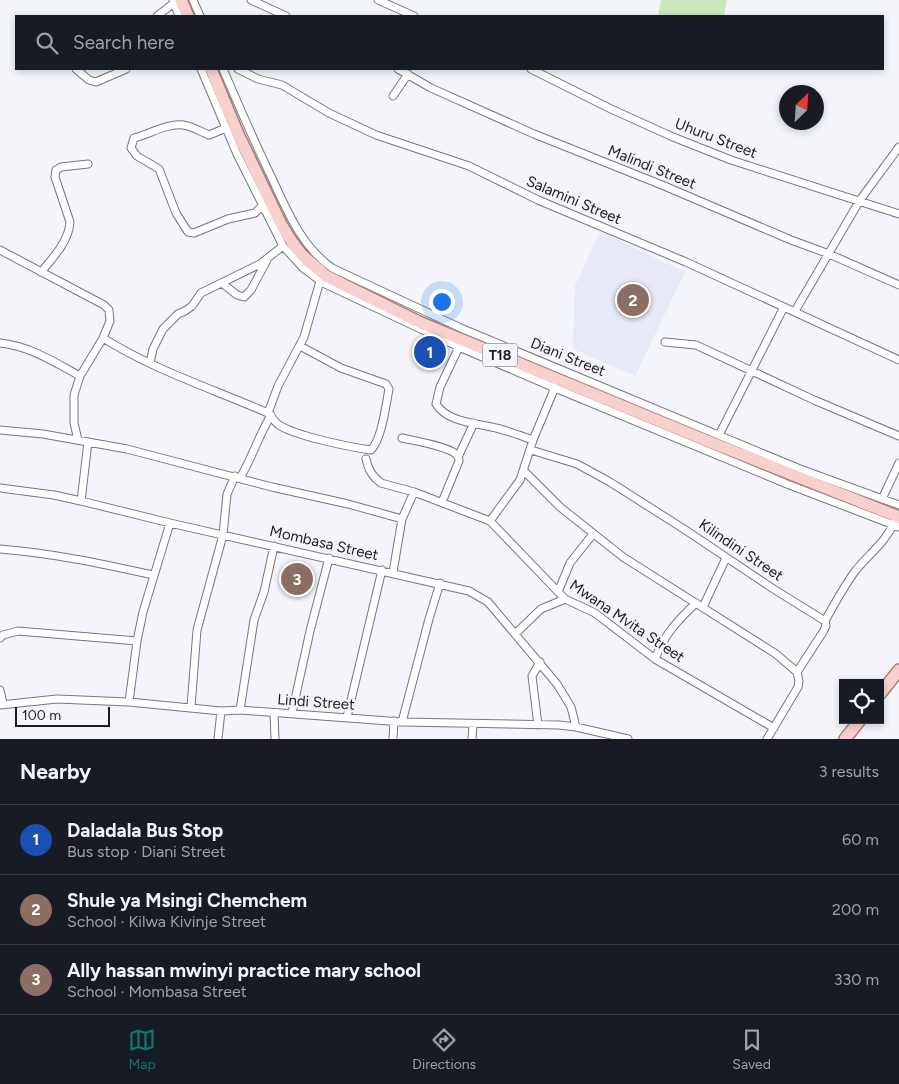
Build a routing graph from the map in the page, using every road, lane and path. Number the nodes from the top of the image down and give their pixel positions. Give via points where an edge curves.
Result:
1 (193, 0) edge
2 (251, 0) edge
3 (378, 0) edge
4 (176, 1) edge
5 (158, 15) edge
6 (179, 15) edge
7 (187, 15) edge
8 (200, 15) edge
9 (284, 15) edge
10 (412, 15) edge
11 (77, 70) edge
12 (124, 70) edge
13 (201, 70) edge
14 (211, 70) edge
15 (223, 70) edge
16 (240, 70) edge
17 (400, 70) edge
18 (533, 70) edge
19 (408, 74) junction
20 (393, 96) dead end
21 (226, 128) junction
22 (899, 147) edge
23 (88, 164) dead end
24 (860, 200) junction
25 (262, 206) junction
26 (899, 214) edge
27 (283, 246) junction
28 (2, 254) edge
29 (829, 254) junction
30 (268, 259) junction
31 (41, 272) junction
32 (323, 280) junction
33 (222, 283) junction
34 (899, 285) edge
35 (784, 307) junction
36 (794, 311) junction
37 (103, 338) junction
38 (665, 342) dead end
39 (0, 343) edge
40 (300, 346) junction
41 (459, 347) junction
42 (899, 360) edge
43 (150, 363) junction
44 (751, 371) junction
45 (80, 376) junction
46 (556, 384) junction
47 (270, 414) junction
48 (474, 423) junction
49 (0, 430) edge
50 (719, 435) junction
51 (899, 436) edge
52 (402, 438) dead end
53 (78, 440) junction
54 (533, 440) junction
55 (88, 442) junction
56 (531, 450) junction
57 (458, 456) junction
58 (366, 459) dead end
59 (899, 463) edge
60 (524, 471) junction
61 (238, 477) junction
62 (0, 488) edge
63 (414, 492) junction
64 (882, 499) junction
65 (81, 501) junction
66 (442, 502) junction
67 (898, 518) edge
68 (402, 519) junction
69 (490, 521) junction
70 (170, 523) junction
71 (592, 534) junction
72 (223, 535) junction
73 (274, 546) junction
74 (0, 549) edge
75 (329, 558) junction
76 (726, 558) junction
77 (382, 570) junction
78 (392, 572) junction
79 (153, 575) junction
80 (440, 583) junction
81 (558, 592) junction
82 (564, 599) junction
83 (699, 605) junction
84 (826, 621) junction
85 (515, 634) junction
86 (0, 638) edge
87 (137, 641) junction
88 (655, 659) junction
89 (540, 662) junction
90 (899, 670) edge
91 (797, 672) junction
92 (884, 689) edge
93 (0, 690) edge
94 (128, 702) junction
95 (2, 704) edge
96 (191, 707) junction
97 (240, 710) junction
98 (221, 711) junction
99 (274, 713) junction
100 (292, 713) junction
101 (347, 718) junction
102 (394, 721) junction
103 (402, 722) junction
104 (473, 724) junction
105 (857, 724) edge
106 (538, 725) junction
107 (576, 727) junction
108 (774, 728) junction
109 (218, 739) edge
110 (275, 739) edge
111 (393, 739) edge
112 (472, 739) edge
113 (628, 739) edge
114 (767, 739) edge
115 (845, 739) edge

1 - 8 street
2 - 9 street
3 - 10 street
4 - 5 street
4 - 6 street
4 - 7 main road
11 - 12 street via 96,82
13 - 21 street
14 - 32 main road, T18 via 281,224
15 - 50 street, Diani Street via 292,222 322,260 341,273 463,329
16 - 35 street, Salamini Street via 282,85 329,113 376,135 469,166 538,200
17 - 19 street, Malindi Street
18 - 24 street, Uhuru Street via 673,137
19 - 20 street
19 - 29 street, Malindi Street via 431,88 534,134
21 - 25 street
21 - 25 street via 209,135 183,125 166,126 134,138 132,148 137,156 159,169 176,213 188,232 194,233 228,219 251,214
22 - 24 street
23 - 31 street via 56,170 70,226 59,250
24 - 26 street, Uhuru Street
24 - 29 street
25 - 27 street
27 - 30 street
27 - 32 street via 303,268
28 - 31 street
29 - 34 street, Malindi Street
29 - 36 street
30 - 33 street
30 - 33 street via 252,290 244,297
31 - 37 street via 104,304 110,321
32 - 40 street
32 - 41 street
32 - 46 main road, T18
33 - 43 street via 201,293 192,306 163,329
35 - 36 street, Salamini Street
35 - 44 street
36 - 42 street, Salamini Street
37 - 43 street
37 - 45 street
38 - 44 street via 696,345
39 - 45 street via 36,352
40 - 47 street via 278,386
40 - 47 street via 341,368 386,384 388,395 374,447 371,450 315,438 284,427
41 - 46 street
41 - 48 street via 440,387 436,404 449,416
43 - 47 street
44 - 50 street
44 - 51 street
45 - 53 street via 73,408
46 - 54 street
46 - 67 main road, T18
47 - 61 street via 248,464
48 - 54 street
48 - 57 street
49 - 53 street
50 - 64 street, Diani Street
52 - 57 street via 436,446
53 - 55 street
54 - 56 street
55 - 61 street
55 - 65 street
56 - 60 street
56 - 76 street, Kilindini Street via 562,458 592,472
57 - 66 street via 460,461
58 - 63 street, Mwana Mvita Street via 376,480
59 - 64 street
60 - 69 street
60 - 71 street
61 - 68 street
61 - 72 street via 227,494
62 - 65 street, Mombasa Street
63 - 66 street, Mwana Mvita Street
63 - 68 street
64 - 67 street, Diani Street
65 - 70 street, Mombasa Street
66 - 69 street, Mwana Mvita Street
67 - 84 street via 884,541 850,579
68 - 78 street
69 - 81 street, Mwana Mvita Street
70 - 72 street, Mombasa Street
70 - 79 street
71 - 81 street via 570,563
71 - 83 street via 623,558
72 - 73 street, Mombasa Street
72 - 96 street via 197,630
73 - 75 street, Mombasa Street
73 - 97 street via 254,620
74 - 79 street via 92,561
75 - 77 street, Mombasa Street
75 - 100 street
76 - 83 street
76 - 84 street, Kilindini Street
77 - 78 street, Mombasa Street
77 - 101 street
78 - 80 street, Mombasa Street
79 - 87 street
80 - 85 street, Mombasa Street via 478,595
80 - 103 street
81 - 82 street, Mwana Mvita Street
82 - 85 street via 541,609
82 - 88 street, Mwana Mvita Street via 595,613
83 - 88 street via 684,615 663,639
83 - 91 street via 776,654
84 - 91 street
85 - 89 street, Mombasa Street
86 - 87 street via 18,632
87 - 94 street
88 - 108 street, Mwana Mvita Street
89 - 106 street via 532,676
89 - 107 street, Mombasa Street via 565,696
90 - 92 main road
91 - 108 street via 798,688
93 - 95 street
94 - 95 street, Lindi Street via 58,699
94 - 96 street, Lindi Street
96 - 98 street, Lindi Street
97 - 98 street, Lindi Street
97 - 99 street, Lindi Street
98 - 109 street
99 - 100 street, Lindi Street
99 - 110 street
100 - 101 street, Lindi Street
101 - 102 street, Lindi Street
102 - 103 street, Lindi Street
102 - 111 street
103 - 104 street, Lindi Street
104 - 106 street, Lindi Street
104 - 112 street
105 - 115 main road
106 - 107 street, Lindi Street
107 - 113 street, Lindi Street
108 - 114 street

